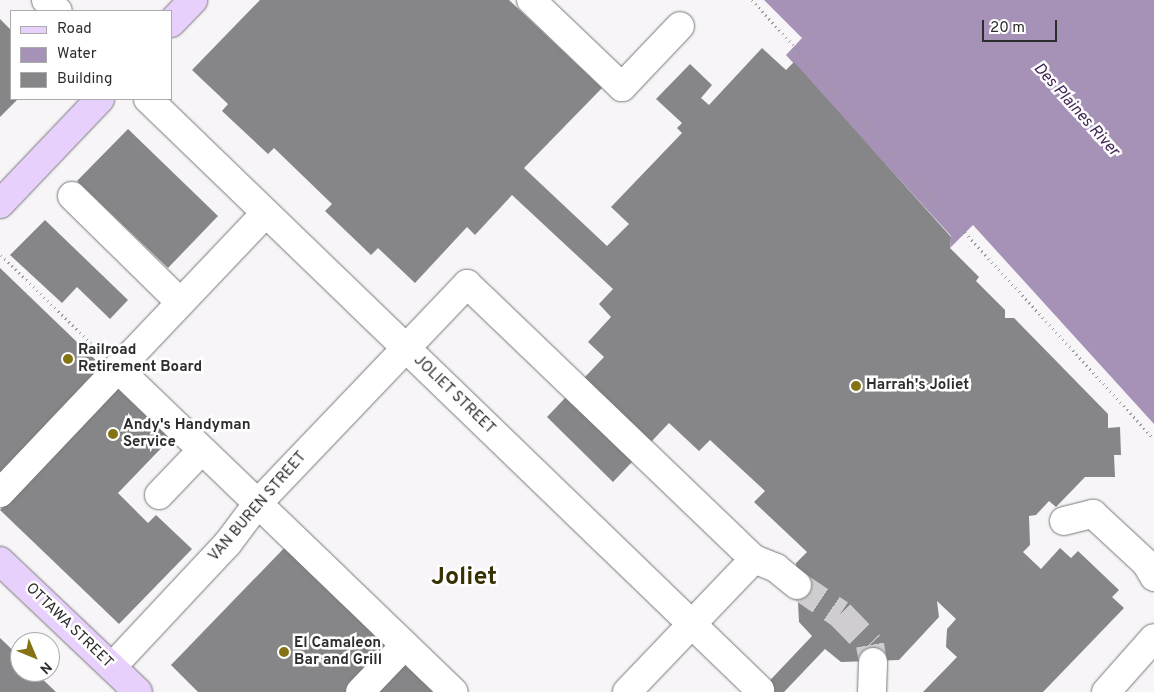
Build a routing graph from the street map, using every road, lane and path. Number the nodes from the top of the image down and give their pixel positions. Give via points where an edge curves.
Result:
1 (46, 0) edge
2 (193, 0) edge
3 (531, 0) edge
4 (752, 0) edge
5 (57, 10) edge
6 (172, 22) edge
7 (680, 26) dead end
8 (99, 100) edge
9 (149, 100) edge
10 (72, 196) dead end
11 (0, 204) edge
12 (266, 212) junction
13 (0, 256) edge
14 (180, 302) junction
15 (406, 349) junction
16 (118, 368) junction
17 (1154, 438) edge
18 (202, 450) junction
19 (0, 493) edge
20 (158, 495) dead end
21 (258, 503) junction
22 (1064, 521) dead end
23 (754, 559) junction
24 (0, 561) edge
25 (1154, 577) edge
26 (797, 585) tunnel mouth
27 (692, 623) junction
28 (1154, 638) edge
29 (405, 644) junction
30 (873, 662) tunnel mouth
31 (112, 667) junction
32 (760, 690) dead end
33 (138, 692) edge
34 (360, 692) edge
35 (454, 692) edge
36 (627, 692) edge
37 (872, 692) edge
38 (1106, 692) edge

1 - 5 street
2 - 6 main road
3 - 7 street via 622,87
4 - 17 path via 796,44
8 - 11 main road
9 - 12 street, JOLIET STREET
10 - 14 street
12 - 14 street
12 - 15 street, JOLIET STREET
13 - 16 path
14 - 16 street
15 - 21 street, VAN BUREN STREET
15 - 23 street, VAN BUREN STREET via 467,284
15 - 27 street, JOLIET STREET
16 - 18 street
16 - 19 street
18 - 20 street
18 - 21 street
21 - 29 street
21 - 31 street, VAN BUREN STREET via 228,543
22 - 25 street via 1093,514 1146,563
23 - 26 street via 776,568
23 - 27 street
24 - 31 main road, OTTAWA STREET
27 - 32 street, JOLIET STREET
27 - 36 street
28 - 38 street
29 - 34 street
29 - 35 street
30 - 37 street
31 - 33 main road, OTTAWA STREET

